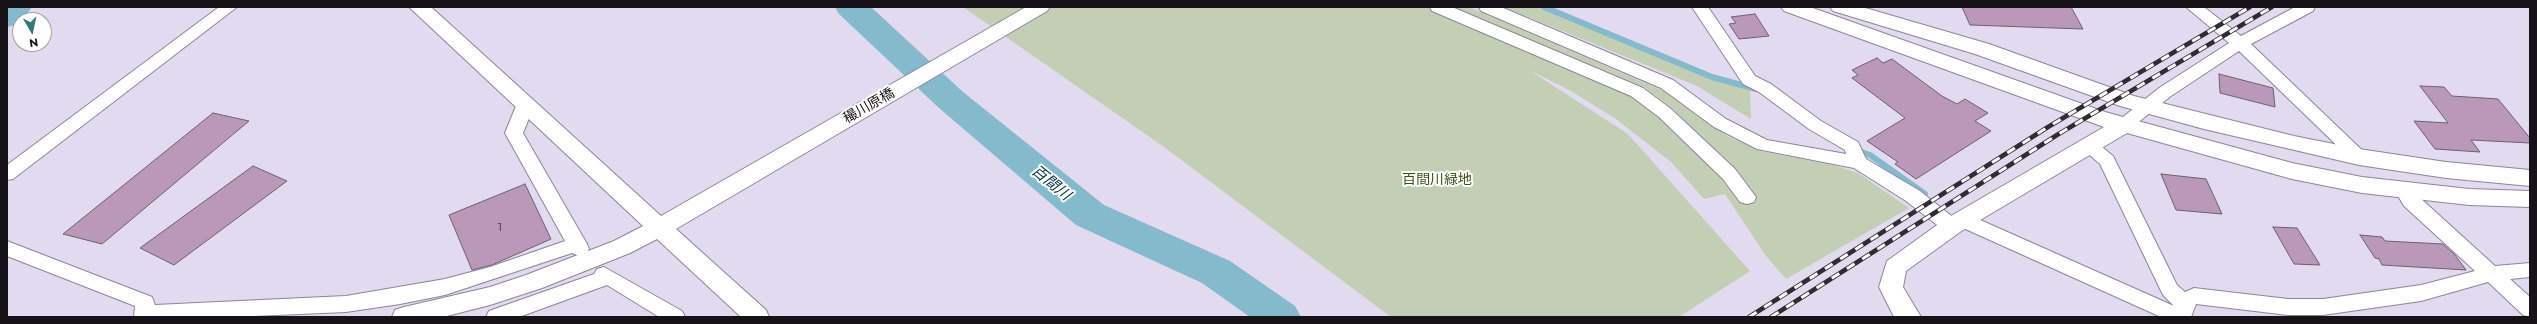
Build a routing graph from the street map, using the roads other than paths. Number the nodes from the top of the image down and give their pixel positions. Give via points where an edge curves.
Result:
1 (229, 7) edge
2 (419, 7) edge
3 (1040, 7) edge
4 (1438, 7) edge
5 (1487, 7) edge
6 (1700, 7) edge
7 (1791, 7) edge
8 (1840, 7) edge
9 (2194, 7) edge
10 (2307, 7) edge
11 (2240, 44) junction
12 (525, 106) junction
13 (2147, 106) junction
14 (2124, 125) junction
15 (2089, 145) junction
16 (1855, 154) junction
17 (2359, 157) junction
18 (7, 174) edge
19 (2530, 178) edge
20 (2403, 189) junction
21 (1747, 197) dead end
22 (2530, 199) edge
23 (1957, 223) junction
24 (658, 227) junction
25 (7, 248) edge
26 (2530, 270) edge
27 (2491, 274) junction
28 (2530, 309) edge
29 (2182, 312) edge
30 (145, 315) edge
31 (404, 317) edge
32 (496, 317) edge
33 (675, 317) edge
34 (757, 317) edge
35 (1909, 317) edge

1 - 18 street
2 - 12 street
3 - 24 street, 穝川原橋 via 699,206
4 - 21 street via 1637,92 1665,113 1724,169
5 - 16 street via 1667,84 1720,123 1763,145
6 - 16 street via 1749,80 1765,88
7 - 14 street via 2066,107
8 - 13 street via 1982,49
9 - 11 street
10 - 11 street
11 - 13 street
11 - 17 street
12 - 24 street
12 - 30 street via 514,133 578,246 480,277 400,296 339,305
13 - 14 street
13 - 17 street via 2294,144
14 - 15 street
14 - 20 street via 2292,171 2362,185
15 - 23 street
15 - 29 street via 2107,160
16 - 23 street via 1913,196
17 - 19 street via 2446,170
20 - 22 street via 2469,197
20 - 27 street via 2411,201
23 - 29 street
23 - 35 street via 1895,267 1891,287 1902,310
24 - 31 street, 穝川原橋 via 622,247 534,282 490,296
24 - 34 street
25 - 30 street via 145,302
26 - 27 street
27 - 28 street
27 - 29 street via 2421,293 2323,307 2288,307 2194,296 2188,298
32 - 33 street via 550,300 606,275

